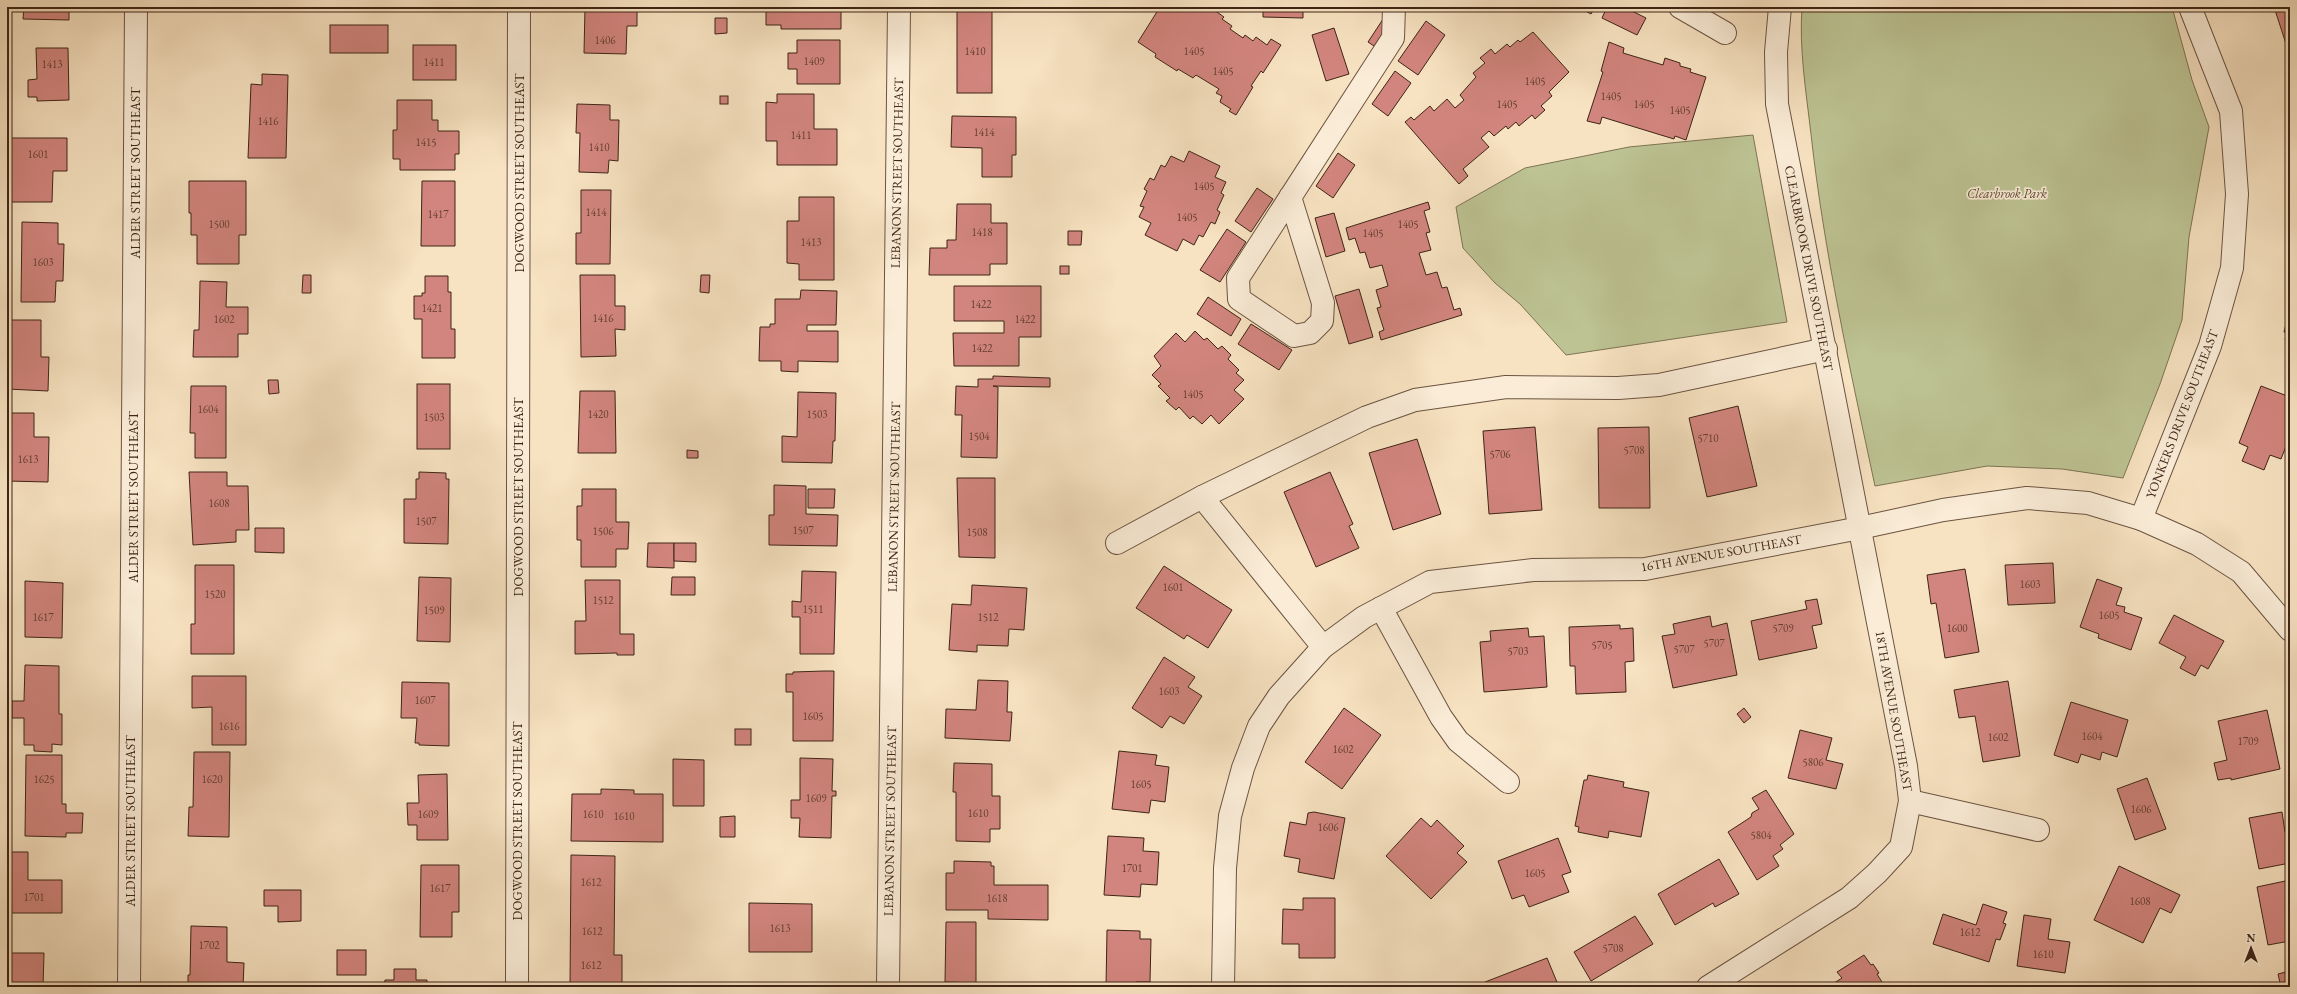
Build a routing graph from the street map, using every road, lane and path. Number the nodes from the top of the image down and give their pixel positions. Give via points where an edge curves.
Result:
1 (136, 7) edge
2 (519, 7) edge
3 (899, 7) edge
4 (1394, 7) edge
5 (1680, 7) edge
6 (1780, 7) edge
7 (2190, 7) edge
8 (1725, 34) dead end
9 (1290, 198) junction
10 (1826, 349) junction
11 (1202, 496) junction
12 (2141, 519) junction
13 (1860, 528) junction
14 (1117, 543) dead end
15 (1381, 608) junction
16 (2290, 630) edge
17 (1323, 647) junction
18 (1508, 782) dead end
19 (1910, 801) junction
20 (2038, 830) dead end
21 (129, 987) edge
22 (517, 987) edge
23 (888, 987) edge
24 (1223, 987) edge
25 (1708, 987) edge

1 - 21 street, ALDER STREET SOUTHEAST
2 - 22 street, DOGWOOD STREET SOUTHEAST
3 - 23 street, LEBANON STREET SOUTHEAST
4 - 9 street via 1393,38
5 - 8 street
6 - 10 street, CLEARBROOK DRIVE SOUTHEAST via 1776,52 1777,104
7 - 12 street, YONKERS DRIVE SOUTHEAST via 2231,111 2237,194 2232,268 2210,346
9 - 9 street via 1323,303 1322,321 1310,333 1294,336 1240,300 1238,278
10 - 11 street via 1659,385 1618,388 1506,387 1415,400 1367,417
10 - 13 street, CLEARBROOK DRIVE SOUTHEAST
11 - 14 street
11 - 17 street
12 - 13 street, 16TH AVENUE SOUTHEAST via 2088,503 2027,498 1943,510
12 - 16 street, 16TH AVENUE SOUTHEAST via 2197,544 2241,572
13 - 15 street, 16TH AVENUE SOUTHEAST via 1645,569 1533,570 1430,582
13 - 19 street, 18TH AVENUE SOUTHEAST via 1906,766
15 - 17 street, 16TH AVENUE SOUTHEAST via 1364,617
15 - 18 street via 1441,717 1458,741
17 - 24 street, 16TH AVENUE SOUTHEAST via 1275,702 1259,726 1243,768 1230,816 1225,868
19 - 20 street
19 - 25 street, 18TH AVENUE SOUTHEAST via 1901,847 1877,873 1849,898

